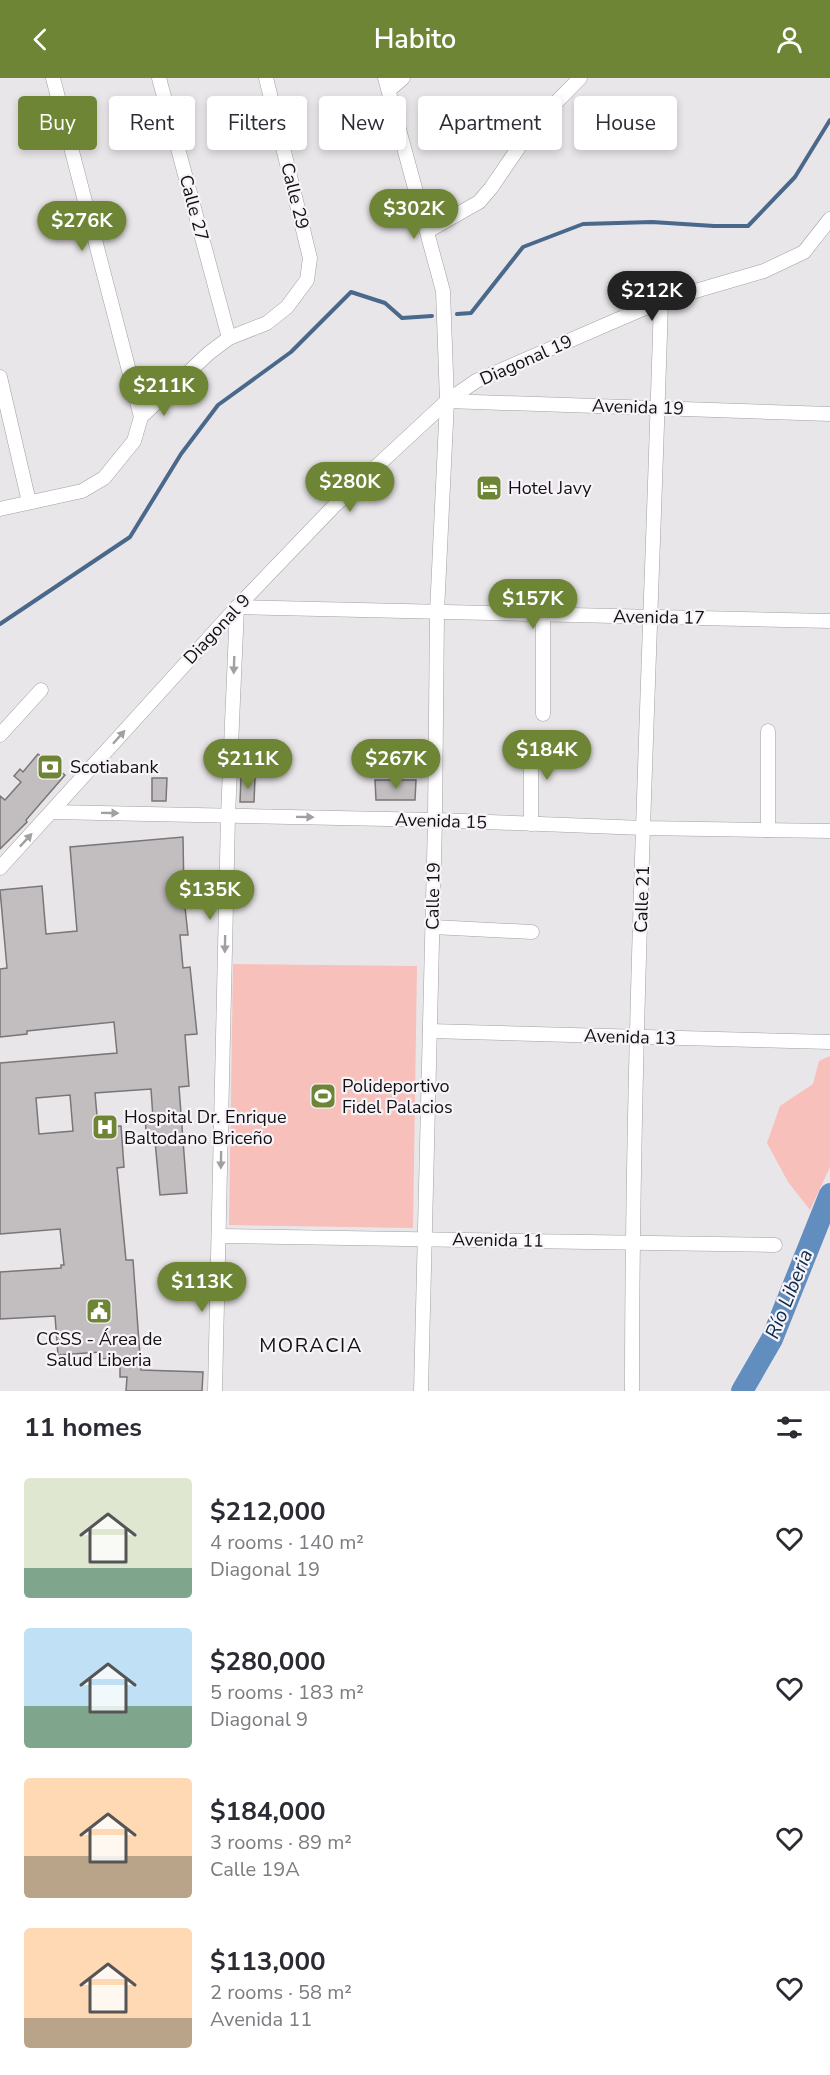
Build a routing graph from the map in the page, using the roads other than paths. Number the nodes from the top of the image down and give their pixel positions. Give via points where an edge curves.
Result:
1 (53, 78) edge
2 (159, 78) edge
3 (266, 78) edge
4 (403, 78) edge
5 (580, 78) edge
6 (387, 84) edge
7 (830, 219) edge
8 (428, 231) junction
9 (661, 301) junction
10 (229, 338) junction
11 (0, 377) edge
12 (447, 401) junction
13 (658, 407) junction
14 (830, 414) edge
15 (141, 417) junction
16 (29, 502) junction
17 (0, 509) edge
18 (237, 607) junction
19 (437, 612) junction
20 (543, 614) junction
21 (651, 617) junction
22 (830, 621) edge
23 (41, 690) dead end
24 (543, 714) dead end
25 (768, 731) dead end
26 (0, 735) edge
27 (531, 738) dead end
28 (52, 812) junction
29 (228, 816) junction
30 (435, 820) junction
31 (531, 824) junction
32 (644, 828) junction
33 (768, 830) junction
34 (830, 831) edge
35 (0, 868) edge
36 (433, 927) junction
37 (532, 932) dead end
38 (430, 1031) junction
39 (637, 1037) junction
40 (830, 1042) edge
41 (220, 1236) junction
42 (425, 1238) junction
43 (632, 1243) junction
44 (775, 1245) dead end
45 (215, 1391) edge
46 (421, 1391) edge
47 (632, 1391) edge

1 - 15 street
2 - 10 street, Calle 27
3 - 10 street, Calle 29 via 310,258 308,279 287,307 267,323
4 - 6 street
5 - 8 street via 534,124 479,202
6 - 8 street, Calle 19
7 - 9 street, Diagonal 19 via 804,252 764,271
8 - 12 street, Calle 19 via 443,291
9 - 12 street, Diagonal 19 via 476,381
9 - 13 street, Calle 21
10 - 15 street
11 - 16 street
12 - 13 street, Avenida 19
12 - 18 street, Diagonal 9 via 336,504
12 - 19 street, Calle 19
13 - 14 street, Avenida 19
13 - 21 street, Calle 21
15 - 16 street via 134,441 104,478 82,491
16 - 17 street
18 - 19 street, Avenida 17
28 -> 18 street, Diagonal 9
18 -> 29 street
19 - 20 street, Avenida 17
19 - 30 street, Calle 19
20 - 21 street, Avenida 17
20 - 24 street
21 - 22 street, Avenida 17
21 - 32 street, Calle 21
23 - 26 street
25 - 33 street
27 - 31 street
28 -> 29 street, Avenida 15
35 -> 28 street, Diagonal 9
29 -> 30 street, Avenida 15
29 -> 41 street
30 - 31 street, Avenida 15
30 - 36 street, Calle 19
31 - 32 street, Avenida 15
32 - 33 street, Avenida 15
32 - 39 street, Calle 21
33 - 34 street, Avenida 15
36 - 37 street
36 - 38 street, Calle 19
38 - 39 street, Avenida 13
38 - 42 street, Calle 19
39 - 40 street, Avenida 13
39 - 43 street, Calle 21
41 - 42 street, Avenida 11
41 - 45 street
42 - 43 street, Avenida 11
42 - 46 street, Calle 19
43 - 44 street, Avenida 11
43 - 47 street, Calle 21

